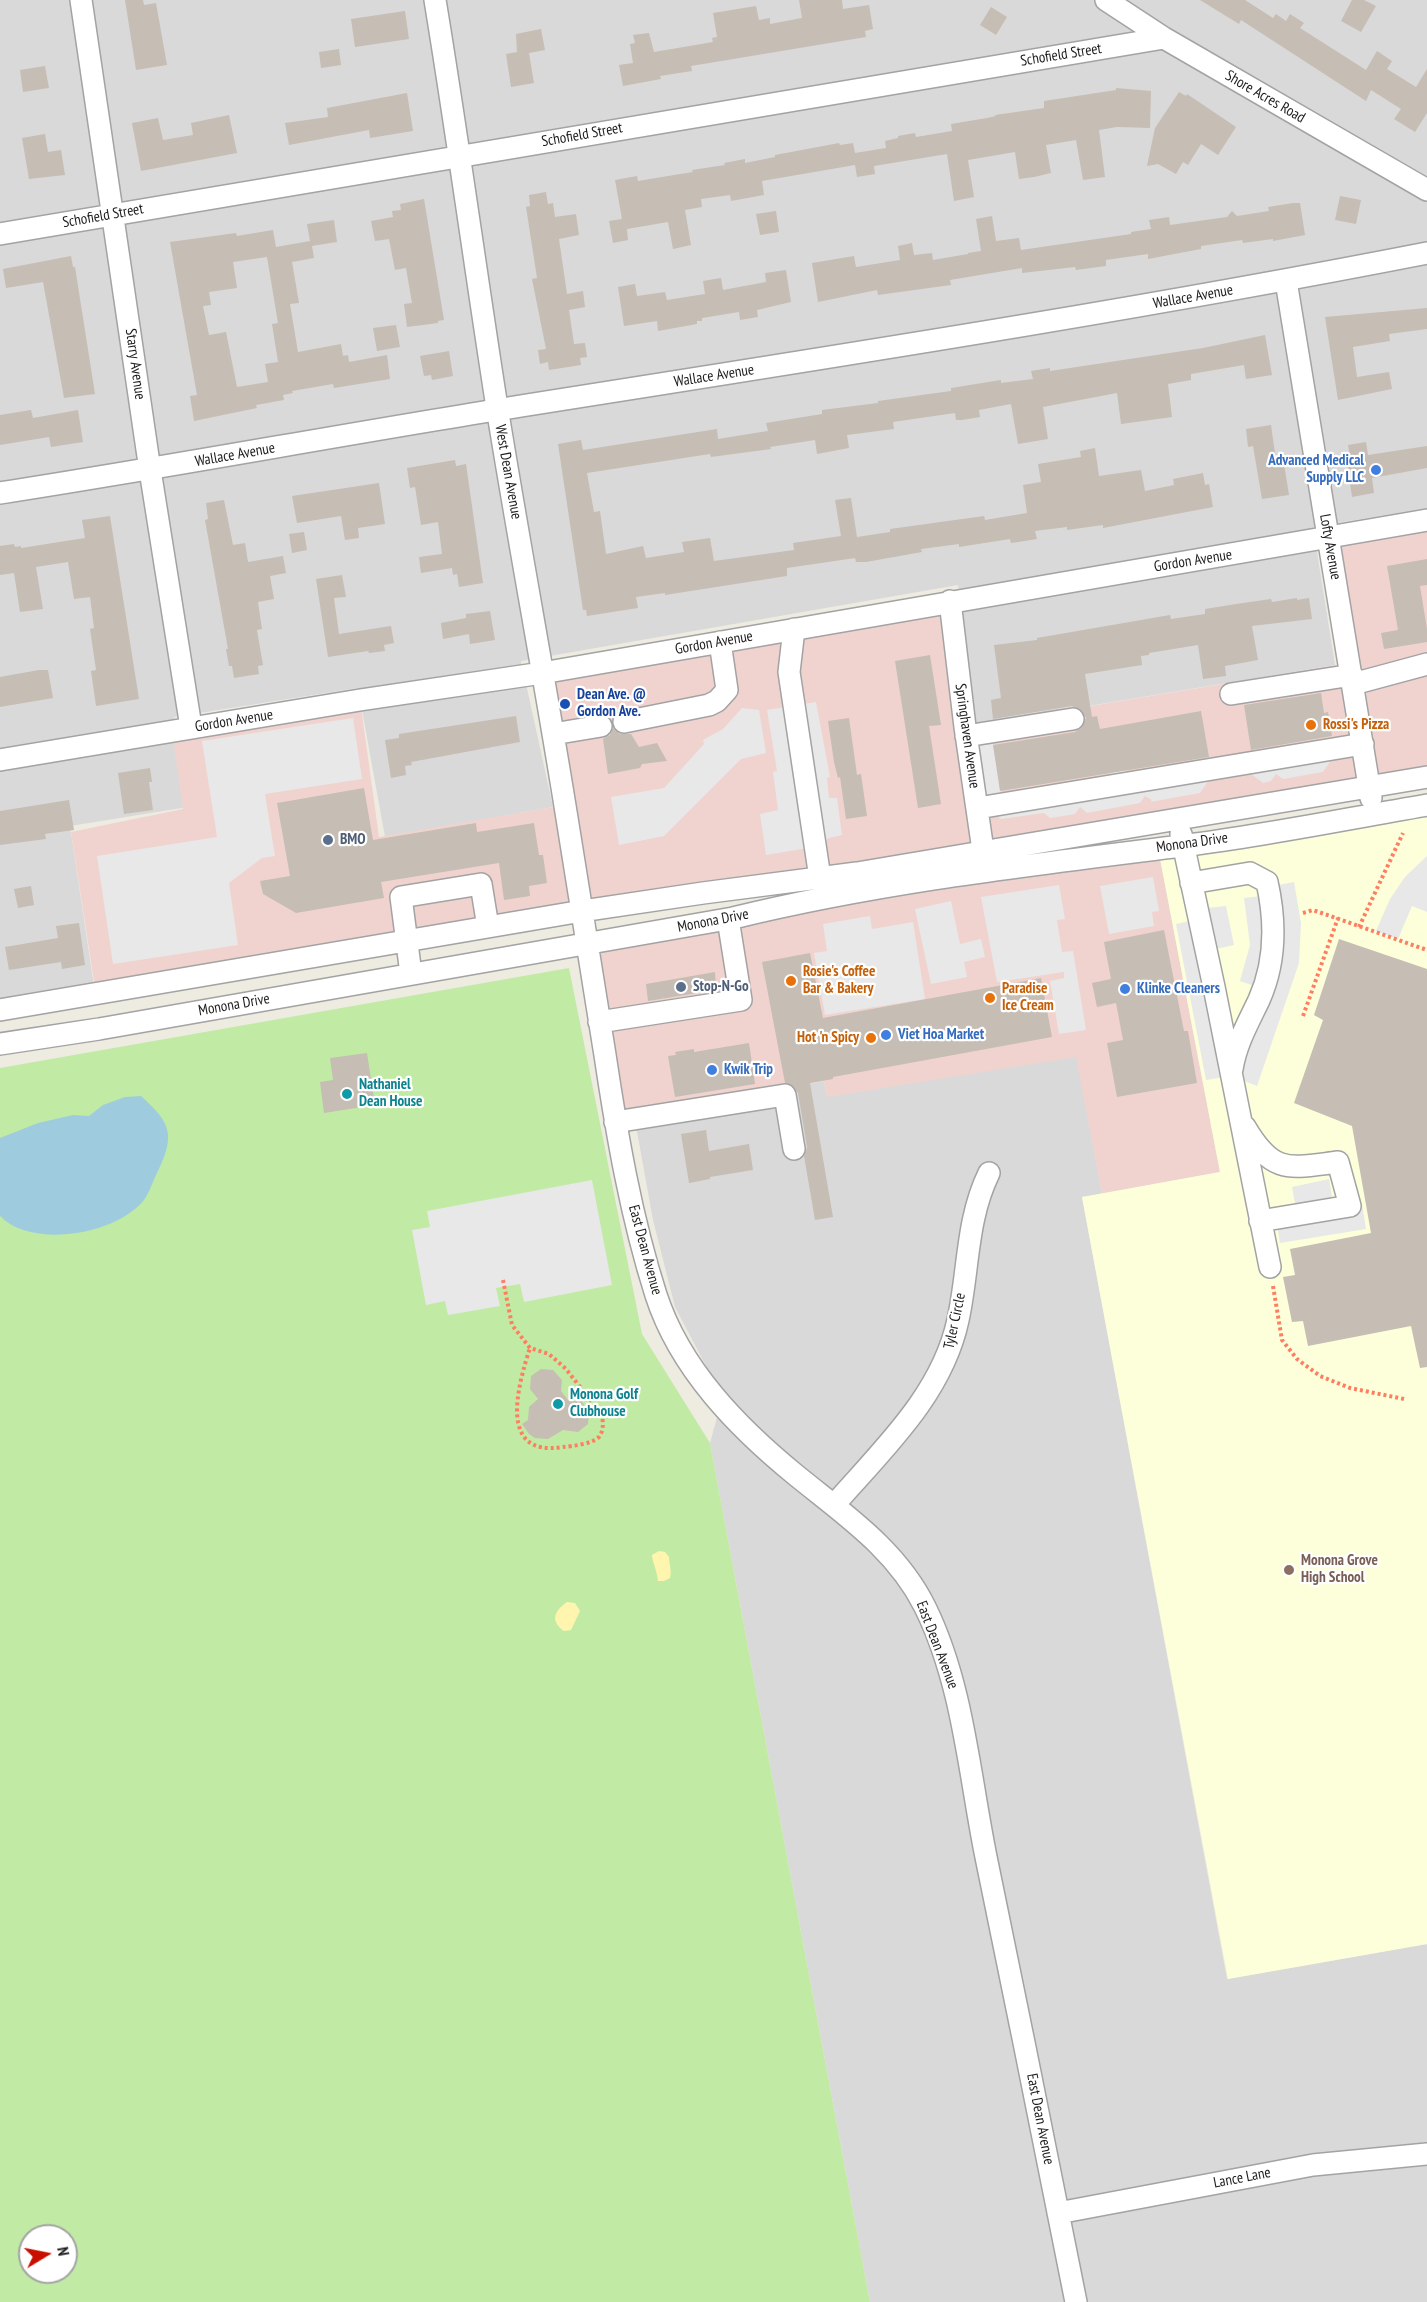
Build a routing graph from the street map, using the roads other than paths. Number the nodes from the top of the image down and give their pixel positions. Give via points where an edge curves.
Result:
1 (81, 0) edge
2 (435, 0) edge
3 (1106, 0) edge
4 (1164, 38) junction
5 (459, 156) junction
6 (1427, 190) edge
7 (112, 214) junction
8 (0, 234) edge
9 (1427, 253) edge
10 (1286, 281) junction
11 (497, 410) junction
12 (150, 470) junction
13 (0, 493) edge
14 (1427, 520) edge
15 (1328, 538) junction
16 (950, 601) junction
17 (794, 629) junction
18 (766, 634) junction
19 (720, 642) junction
20 (1427, 664) edge
21 (789, 672) junction
22 (542, 673) junction
23 (1352, 679) junction
24 (1231, 694) dead end
25 (1073, 719) dead end
26 (624, 722) dead end
27 (601, 726) dead end
28 (191, 728) junction
29 (553, 734) junction
30 (966, 736) junction
31 (1363, 744) junction
32 (0, 760) edge
33 (1427, 777) edge
34 (1369, 787) junction
35 (1427, 805) edge
36 (978, 808) junction
37 (1373, 814) junction
38 (1178, 818) junction
39 (1183, 846) junction
40 (985, 861) junction
41 (820, 878) junction
42 (1191, 883) junction
43 (582, 911) junction
44 (728, 919) junction
45 (488, 927) junction
46 (405, 941) junction
47 (587, 943) junction
48 (411, 974) junction
49 (0, 1010) edge
50 (599, 1022) junction
51 (0, 1044) edge
52 (1231, 1076) junction
53 (1239, 1117) junction
54 (615, 1122) junction
55 (794, 1149) dead end
56 (989, 1173) dead end
57 (1260, 1221) junction
58 (1270, 1267) road end
59 (834, 1505) junction
60 (1427, 2154) edge
61 (1058, 2212) junction
62 (1076, 2302) edge

1 - 7 street, Starry Avenue
2 - 5 street, West Dean Avenue
3 - 4 street, Shore Acres Road
4 - 5 street, Schofield Street
4 - 6 street, Shore Acres Road
5 - 7 street, Schofield Street
5 - 11 street, West Dean Avenue
7 - 8 street, Schofield Street
7 - 12 street, Starry Avenue
9 - 10 street, Wallace Avenue
10 - 11 street, Wallace Avenue
10 - 15 street, Lofty Avenue
11 - 12 street, Wallace Avenue
11 - 22 street, West Dean Avenue
12 - 13 street, Wallace Avenue
12 - 28 street, Starry Avenue
14 - 15 street, Gordon Avenue
15 - 16 street, Gordon Avenue
15 - 23 street, Lofty Avenue
16 - 17 street, Gordon Avenue
16 - 30 street, Springhaven Avenue
17 - 18 street, Gordon Avenue
17 - 21 street
18 - 19 street, Gordon Avenue
18 - 21 street
19 - 22 street, Gordon Avenue
19 - 26 street via 727,690 722,696 709,705
20 - 23 street
21 - 41 street
22 - 28 street, Gordon Avenue
22 - 29 street, West Dean Avenue
23 - 24 street
23 - 31 street, Lofty Avenue
25 - 30 street
27 - 29 street
28 - 32 street, Gordon Avenue
29 - 43 street, West Dean Avenue
30 - 36 street, Springhaven Avenue
31 - 34 street, Lofty Avenue
31 - 36 street via 1120,776
33 - 34 street, Monona Drive
34 - 37 street, Lofty Avenue
34 - 38 street, Monona Drive
35 - 37 street, Monona Drive
36 - 40 street, Springhaven Avenue
37 - 39 street, Monona Drive
38 - 39 street
38 - 40 street, Monona Drive
39 - 40 street, Monona Drive
39 - 42 street
40 - 41 street, Monona Drive
40 - 44 street, Monona Drive
41 - 43 street, Monona Drive
42 - 52 street
42 - 52 street via 1250,873 1267,882 1272,900 1274,926 1269,970 1242,1034
43 - 45 street, Monona Drive
43 - 47 street, West Dean Avenue
44 - 47 street, Monona Drive
44 - 50 street via 741,1000
45 - 46 street, Monona Drive
45 - 46 street via 481,884 401,897
46 - 48 street
46 - 49 street, Monona Drive
47 - 48 street, Monona Drive
47 - 50 street, East Dean Avenue
48 - 51 street, Monona Drive
50 - 54 street, East Dean Avenue
52 - 53 street
53 - 57 street
53 - 57 street via 1267,1158 1280,1164 1291,1167 1338,1162 1350,1206
54 - 55 street via 785,1095
54 - 59 street, East Dean Avenue via 655,1292 673,1338 726,1410
56 - 59 street, Tyler Circle via 975,1208 959,1320 946,1360 915,1411
57 - 58 street
59 - 61 street, East Dean Avenue via 873,1537 914,1589 947,1664 957,1698
60 - 61 street, Lance Lane via 1313,2165
61 - 62 street, East Dean Avenue

